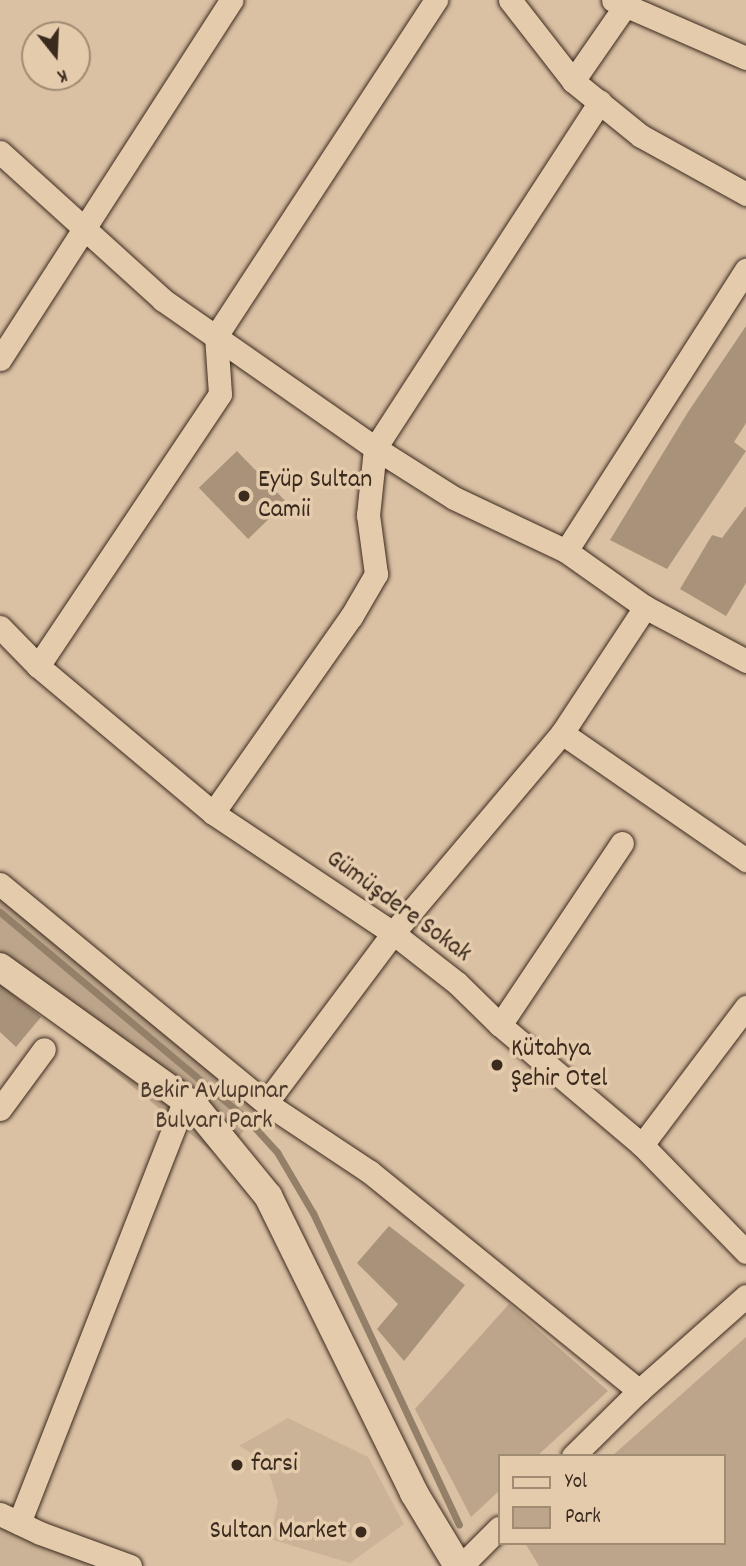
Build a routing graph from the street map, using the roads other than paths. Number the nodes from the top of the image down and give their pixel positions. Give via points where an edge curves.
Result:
1 (231, 0) edge
2 (436, 0) edge
3 (510, 0) edge
4 (623, 2) edge
5 (746, 58) edge
6 (573, 81) junction
7 (600, 102) junction
8 (0, 152) edge
9 (746, 194) edge
10 (83, 230) junction
11 (746, 270) edge
12 (216, 336) junction
13 (0, 359) edge
14 (375, 448) junction
15 (566, 551) junction
16 (645, 607) junction
17 (0, 627) edge
18 (746, 661) edge
19 (38, 666) junction
20 (562, 733) junction
21 (213, 813) junction
22 (622, 843) dead end
23 (746, 860) edge
24 (0, 884) edge
25 (393, 933) junction
26 (0, 967) edge
27 (746, 1007) edge
28 (500, 1025) junction
29 (44, 1049) dead end
30 (185, 1100) junction
31 (266, 1103) junction
32 (0, 1109) edge
33 (642, 1144) junction
34 (746, 1252) edge
35 (746, 1296) edge
36 (639, 1391) junction
37 (575, 1454) edge
38 (10, 1519) edge
39 (498, 1529) edge
40 (130, 1566) edge
41 (459, 1566) edge

1 - 10 street
2 - 12 street
3 - 6 street
4 - 5 street
4 - 6 street
6 - 7 street
7 - 9 street via 641,136
7 - 14 street
8 - 10 street
10 - 12 street via 163,300
10 - 13 street
11 - 15 street
12 - 14 street
12 - 19 street via 220,394
14 - 15 street via 454,498
14 - 21 street via 368,515 376,574 351,617
15 - 16 street
16 - 18 street
16 - 20 street
17 - 19 street, Gümüşdere Sokak
19 - 21 street, Gümüşdere Sokak
20 - 23 street
20 - 25 street
21 - 25 street, Gümüşdere Sokak
22 - 28 street
24 - 31 street
25 - 28 street, Gümüşdere Sokak via 457,983
25 - 31 street
26 - 30 street
27 - 33 street
28 - 33 street, Gümüşdere Sokak
29 - 32 street
30 - 38 street
30 - 41 street via 268,1196 414,1493
31 - 36 street via 370,1172
33 - 34 street, Gümüşdere Sokak
35 - 36 street
36 - 37 street
38 - 40 street
39 - 41 street

